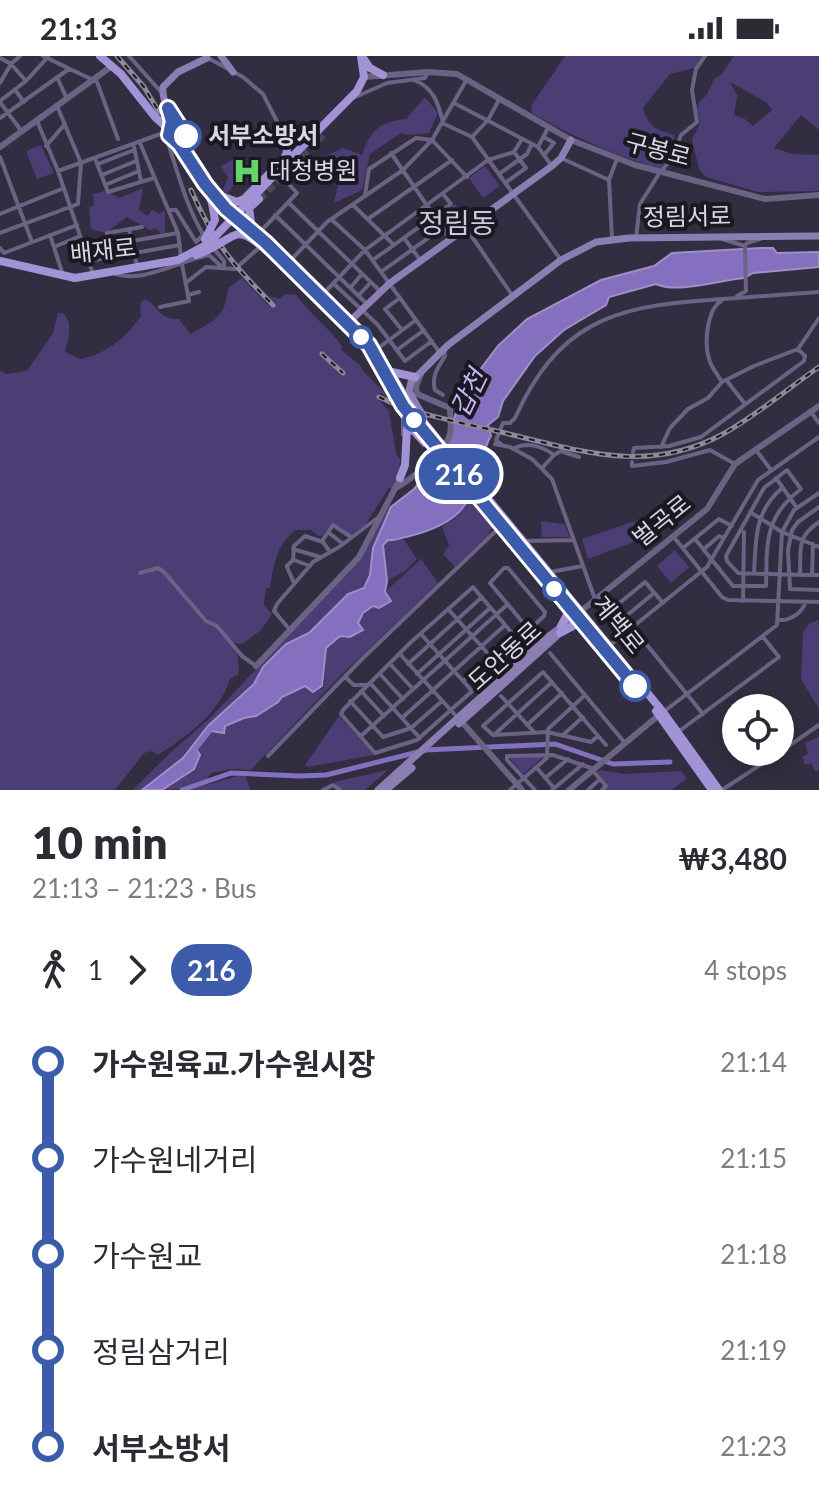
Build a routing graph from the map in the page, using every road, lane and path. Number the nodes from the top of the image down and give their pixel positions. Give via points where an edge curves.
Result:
1 (20, 56) edge
2 (93, 56) edge
3 (100, 56) edge
4 (130, 56) edge
5 (221, 56) edge
6 (361, 56) edge
7 (705, 56) edge
8 (46, 57) edge
9 (208, 57) edge
10 (0, 58) edge
11 (11, 64) junction
12 (110, 67) junction
13 (69, 69) junction
14 (233, 72) junction
15 (428, 72) junction
16 (383, 75) junction
17 (57, 77) junction
18 (363, 79) junction
19 (467, 79) junction
20 (93, 80) junction
21 (413, 80) junction
22 (26, 81) junction
23 (0, 83) edge
24 (15, 90) junction
25 (364, 93) junction
26 (162, 94) junction
27 (500, 98) junction
28 (67, 99) junction
29 (351, 99) junction
30 (0, 101) edge
31 (24, 102) junction
32 (454, 103) junction
33 (57, 106) junction
34 (168, 108) junction
35 (8, 113) junction
36 (153, 115) junction
37 (0, 118) edge
38 (488, 120) junction
39 (37, 121) junction
40 (443, 122) junction
41 (65, 123) junction
42 (549, 126) junction
43 (22, 132) junction
44 (169, 132) junction
45 (323, 135) tunnel mouth
46 (472, 137) junction
47 (544, 137) junction
48 (118, 139) dead end
49 (286, 139) junction
50 (522, 139) junction
51 (432, 140) junction
52 (571, 140) junction
53 (309, 141) junction
54 (1, 144) edge
55 (532, 144) junction
56 (46, 146) junction
57 (136, 146) junction
58 (538, 147) junction
59 (514, 152) junction
60 (391, 153) junction
61 (544, 155) junction
62 (294, 156) junction
63 (0, 157) edge
64 (561, 158) junction
65 (519, 159) junction
66 (617, 159) junction
67 (452, 160) junction
68 (488, 160) junction
69 (136, 161) junction
70 (81, 163) junction
71 (283, 163) junction
72 (552, 166) junction
73 (200, 167) junction
74 (403, 170) junction
75 (58, 171) junction
76 (139, 171) junction
77 (660, 172) junction
78 (499, 174) junction
79 (102, 175) junction
80 (467, 177) junction
81 (154, 178) junction
82 (609, 180) junction
83 (141, 181) junction
84 (286, 181) dead end
85 (505, 183) junction
86 (205, 184) junction
87 (105, 185) junction
88 (414, 187) junction
89 (64, 188) junction
90 (217, 193) junction
91 (443, 194) junction
92 (513, 194) junction
93 (819, 195) edge
94 (365, 196) junction
95 (259, 199) tunnel mouth
96 (288, 202) junction
97 (352, 205) junction
98 (427, 205) junction
99 (19, 207) junction
100 (70, 207) junction
101 (169, 210) junction
102 (0, 214) edge
103 (275, 215) junction
104 (435, 217) junction
105 (331, 218) junction
106 (368, 219) junction
107 (408, 219) junction
108 (26, 224) junction
109 (77, 225) junction
110 (142, 227) dead end
111 (442, 228) junction
112 (466, 228) junction
113 (129, 229) junction
114 (416, 230) junction
115 (318, 231) junction
116 (0, 233) edge
117 (178, 233) junction
118 (50, 235) junction
119 (386, 235) junction
120 (80, 236) junction
121 (770, 236) junction
122 (819, 236) edge
123 (259, 237) junction
124 (716, 237) junction
125 (404, 238) junction
126 (636, 238) junction
127 (450, 239) junction
128 (612, 239) junction
129 (203, 240) junction
130 (32, 242) junction
131 (131, 242) junction
132 (305, 244) junction
133 (180, 245) junction
134 (394, 245) junction
135 (110, 246) junction
136 (54, 247) junction
137 (745, 247) junction
138 (0, 248) edge
139 (99, 248) junction
140 (85, 249) junction
141 (412, 249) junction
142 (365, 250) junction
143 (135, 255) junction
144 (185, 259) junction
145 (275, 260) junction
146 (373, 260) junction
147 (561, 260) junction
148 (0, 261) edge
149 (290, 261) junction
150 (421, 261) junction
151 (92, 263) junction
152 (352, 264) junction
153 (137, 269) junction
154 (224, 269) junction
155 (381, 272) junction
156 (125, 274) junction
157 (362, 274) junction
158 (63, 276) junction
159 (94, 276) junction
160 (339, 277) junction
161 (187, 282) junction
162 (371, 282) junction
163 (333, 283) junction
164 (390, 283) junction
165 (350, 287) junction
166 (380, 291) junction
167 (199, 292) dead end
168 (318, 292) junction
169 (819, 292) edge
170 (358, 295) junction
171 (512, 295) junction
172 (400, 297) junction
173 (188, 298) junction
174 (195, 298) dead end
175 (730, 298) junction
176 (160, 307) dead end
177 (365, 307) junction
178 (819, 318) edge
179 (416, 320) junction
180 (349, 323) junction
181 (402, 330) junction
182 (424, 330) junction
183 (389, 340) junction
184 (432, 341) junction
185 (377, 349) junction
186 (798, 349) junction
187 (397, 350) junction
188 (442, 351) junction
189 (390, 370) junction
190 (418, 376) junction
191 (725, 382) junction
192 (443, 395) dead end
193 (408, 403) junction
194 (745, 404) junction
195 (819, 406) edge
196 (811, 412) junction
197 (416, 416) junction
198 (819, 423) edge
199 (819, 437) edge
200 (495, 444) dead end
201 (502, 445) junction
202 (437, 446) junction
203 (661, 447) junction
204 (513, 449) junction
205 (756, 450) junction
206 (633, 452) dead end
207 (554, 455) junction
208 (579, 457) dead end
209 (632, 464) dead end
210 (735, 464) junction
211 (543, 467) junction
212 (771, 470) junction
213 (400, 478) junction
214 (776, 478) junction
215 (396, 488) junction
216 (782, 488) junction
217 (479, 492) junction
218 (819, 493) edge
219 (789, 498) junction
220 (819, 507) edge
221 (797, 508) junction
222 (749, 512) junction
223 (382, 514) junction
224 (760, 518) junction
225 (819, 522) edge
226 (770, 524) junction
227 (502, 525) junction
228 (732, 526) junction
229 (742, 531) junction
230 (328, 532) junction
231 (782, 532) junction
232 (756, 533) junction
233 (790, 535) junction
234 (673, 536) junction
235 (351, 537) junction
236 (695, 539) junction
237 (725, 539) junction
238 (574, 540) junction
239 (801, 540) junction
240 (322, 541) junction
241 (523, 541) junction
242 (343, 544) junction
243 (816, 545) edge
244 (683, 548) junction
245 (293, 549) junction
246 (704, 549) junction
247 (330, 552) junction
248 (320, 557) junction
249 (293, 560) junction
250 (713, 560) junction
251 (310, 566) junction
252 (583, 566) junction
253 (549, 572) junction
254 (702, 572) junction
255 (140, 573) dead end
256 (743, 573) junction
257 (754, 574) junction
258 (766, 574) junction
259 (789, 574) junction
260 (780, 575) junction
261 (800, 575) junction
262 (812, 575) junction
263 (819, 575) edge
264 (645, 582) joint
265 (294, 583) junction
266 (743, 586) junction
267 (819, 590) edge
268 (604, 592) junction
269 (558, 593) junction
270 (654, 593) junction
271 (482, 597) junction
272 (595, 599) junction
273 (743, 601) junction
274 (819, 602) edge
275 (663, 603) junction
276 (780, 603) junction
277 (805, 603) junction
278 (508, 604) junction
279 (615, 606) junction
280 (490, 608) junction
281 (448, 609) junction
282 (579, 613) junction
283 (496, 615) junction
284 (624, 618) junction
285 (457, 620) junction
286 (779, 620) junction
287 (505, 625) junction
288 (633, 628) junction
289 (290, 630) junction
290 (466, 630) junction
291 (529, 630) junction
292 (560, 630) junction
293 (592, 633) junction
294 (421, 634) junction
295 (472, 636) junction
296 (514, 636) junction
297 (623, 636) junction
298 (763, 637) junction
299 (547, 641) junction
300 (430, 644) junction
301 (609, 646) junction
302 (481, 647) junction
303 (539, 649) junction
304 (550, 653) junction
305 (400, 654) junction
306 (439, 654) junction
307 (491, 657) junction
308 (445, 661) junction
309 (390, 664) junction
310 (408, 664) junction
311 (256, 666) joint
312 (500, 667) junction
313 (454, 671) junction
314 (380, 673) junction
315 (417, 674) junction
316 (345, 677) junction
317 (423, 680) junction
318 (463, 681) junction
319 (552, 682) junction
320 (369, 684) junction
321 (413, 689) junction
322 (433, 690) junction
323 (361, 691) junction
324 (472, 691) junction
325 (498, 693) junction
326 (562, 693) junction
327 (688, 694) junction
328 (585, 695) junction
329 (403, 699) junction
330 (350, 701) junction
331 (442, 701) junction
332 (508, 703) junction
333 (573, 706) junction
334 (393, 708) junction
335 (451, 711) junction
336 (517, 714) junction
337 (661, 714) junction
338 (703, 714) junction
339 (384, 716) junction
340 (583, 717) junction
341 (402, 718) junction
342 (460, 720) junction
343 (527, 725) junction
344 (819, 725) edge
345 (373, 726) junction
346 (411, 728) junction
347 (534, 732) junction
348 (678, 732) junction
349 (548, 734) junction
350 (564, 734) junction
351 (493, 735) junction
352 (361, 736) junction
353 (598, 736) junction
354 (420, 738) junction
355 (437, 742) junction
356 (794, 742) edge
357 (625, 743) junction
358 (606, 745) dead end
359 (548, 753) junction
360 (268, 756) dead end
361 (568, 758) junction
362 (583, 764) junction
363 (758, 766) edge
364 (536, 767) junction
365 (595, 769) junction
366 (523, 777) junction
367 (545, 778) junction
368 (600, 779) junction
369 (516, 784) junction
370 (553, 789) edge
371 (323, 790) edge
372 (340, 790) edge
373 (378, 790) edge
374 (386, 790) edge
375 (510, 790) edge
376 (522, 790) edge
377 (535, 790) edge
378 (569, 790) edge
379 (588, 790) edge
380 (602, 790) edge
381 (712, 790) edge
382 (721, 790) edge

1 - 11 street
2 - 12 main road
3 - 12 main road
4 - 26 street
5 - 14 main road
6 - 16 main road
6 - 18 main road
7 - 77 street via 692,90 697,122 681,135
8 - 13 street
8 - 22 street
9 - 14 street
9 - 26 main road via 170,78
10 - 11 street
11 - 22 street
11 - 23 street
12 - 20 street
12 - 36 main road
12 - 44 main road via 150,118
13 - 17 street
13 - 20 street
14 - 49 street via 263,94
15 - 16 street, 구봉로
15 - 19 street, 구봉로
15 - 21 street
16 - 18 street, 구봉로
17 - 28 street
17 - 31 street
18 - 25 street
18 - 29 main road
19 - 27 street, 구봉로
19 - 32 street
20 - 28 street
20 - 48 street
21 - 25 street
21 - 40 street via 434,94
22 - 24 street
24 - 30 street
24 - 31 street
25 - 29 street
26 - 34 main road
27 - 38 street
27 - 42 street, 구봉로
28 - 33 street
29 - 45 main road
29 - 53 main road
30 - 35 street
31 - 35 street
32 - 38 street
32 - 40 street
33 - 39 street
33 - 41 street
34 - 36 main road via 164,120
34 - 44 main road
34 - 73 main road
35 - 37 street
35 - 43 street
36 - 44 main road
38 - 46 street
38 - 50 street
39 - 43 street
39 - 56 street
40 - 46 street
40 - 51 street
41 - 56 street
41 - 70 street
42 - 47 street
42 - 52 street, 구봉로
43 - 54 street
44 - 57 street
44 - 73 main road via 186,145
44 - 86 main road
44 - 129 street via 189,211
46 - 68 street
47 - 58 street
47 - 61 street via 554,143
49 - 53 main road via 296,145
49 - 62 street
49 - 71 main road
50 - 55 street
50 - 59 street
51 - 60 street via 412,138
51 - 67 street
51 - 74 street
52 - 64 main road
52 - 66 street, 구봉로
53 - 62 main road
55 - 58 street
55 - 65 street
56 - 75 street
57 - 69 street
57 - 70 street
57 - 79 street via 97,162
57 - 81 street
58 - 61 street
59 - 65 street
59 - 68 street
60 - 74 street
60 - 94 street via 369,169
61 - 72 street
62 - 71 main road
63 - 99 street
64 - 72 main road
64 - 82 street
65 - 78 street
65 - 85 street via 526,168
66 - 77 street, 구봉로
66 - 82 street
67 - 80 street
67 - 88 street
68 - 78 street
68 - 80 street
69 - 76 street
69 - 79 street
70 - 75 street
70 - 100 street via 78,204
71 - 90 main road via 241,201
71 - 129 main road, 배재로, bridge
72 - 92 main road
73 - 90 main road
74 - 88 street
74 - 94 street
75 - 89 street
76 - 83 street
76 - 87 street
77 - 93 street, 구봉로 via 761,199
77 - 126 street via 640,204
78 - 85 street
79 - 87 street
80 - 91 street
81 - 83 street
81 - 101 street
82 - 128 street
83 - 87 street via 108,192
84 - 96 street via 297,193
85 - 92 street
86 - 123 main road
86 - 129 main road, bridge via 215,220
88 - 98 street
88 - 106 street
89 - 99 street
89 - 100 street
90 - 123 main road
91 - 98 street
91 - 104 street via 451,204
92 - 112 main road
92 - 147 street
94 - 97 street
95 - 123 main road via 249,208 249,217
96 - 103 street
96 - 115 street
97 - 105 street
97 - 106 street
98 - 104 street
98 - 107 street
99 - 102 street
99 - 108 street
100 - 108 street
100 - 109 street
101 - 117 street
101 - 129 street via 176,210
103 - 123 street
103 - 132 street
104 - 111 street
104 - 114 street
105 - 115 street
105 - 142 street
106 - 119 street
107 - 114 street
107 - 119 street
108 - 116 street
108 - 130 street
109 - 118 street
109 - 120 street
110 - 113 street
111 - 127 street
111 - 141 street
112 - 127 main road
112 - 171 street
113 - 131 street
113 - 135 street via 107,233
114 - 125 street
115 - 132 street
115 - 152 street
117 - 131 street
117 - 133 street
118 - 130 street
118 - 136 street
119 - 134 street
119 - 142 street
120 - 136 street
120 - 140 street
121 - 122 main road, 정림서로
121 - 124 main road, 정림서로
121 - 137 street
123 - 145 street
123 - 149 main road
123 - 154 street via 239,268
123 - 168 main road
124 - 126 main road, 정림서로
124 - 137 street
125 - 134 street
125 - 141 street
126 - 128 main road, 정림서로
127 - 150 main road
128 - 147 main road, 정림서로
129 - 144 main road, 배재로
129 - 154 street via 224,261
130 - 138 street via 4,253
131 - 135 street
131 - 143 street
132 - 149 street
132 - 160 street
133 - 143 street
133 - 144 street
134 - 146 street
135 - 139 street
136 - 158 street
137 - 175 street via 745,293
139 - 140 street
139 - 151 street
140 - 151 street
141 - 150 street
141 - 155 street
142 - 146 street
142 - 152 street
143 - 151 street
143 - 153 street
144 - 145 main road, bridge via 238,234 251,237
144 - 153 main road, 배재로
144 - 154 street via 209,255
144 - 156 street
144 - 161 street
145 - 168 main road
146 - 155 street
147 - 171 main road, 정림서로
148 - 158 main road, 배재로
149 - 168 main road
150 - 164 main road
151 - 159 street
152 - 157 street
152 - 160 street
153 - 156 main road, 배재로
154 - 161 street via 206,267
155 - 164 street
156 - 159 main road, 배재로
157 - 162 street
157 - 165 street
158 - 159 main road, 배재로
160 - 163 street
160 - 165 street
161 - 173 street
162 - 166 street
162 - 170 street
163 - 168 street
163 - 177 street
164 - 166 main road
164 - 172 street
165 - 170 street
166 - 177 main road
167 - 173 street
168 - 180 main road
169 - 175 street
170 - 177 street
171 - 188 main road, 정림서로
172 - 179 street
172 - 181 street via 385,309
173 - 174 street
173 - 176 street
175 - 191 street via 716,303 708,328 708,356
175 - 201 street via 642,307 581,332 538,373 515,418 502,425 496,440
177 - 180 main road
177 - 183 street
178 - 186 street
179 - 181 street
179 - 182 street
180 - 185 main road
180 - 193 main road
181 - 183 street
182 - 184 street
182 - 187 street
183 - 185 street
183 - 187 street
184 - 187 street via 405,361
184 - 188 street
185 - 189 main road
186 - 191 street
186 - 194 street via 804,361
188 - 190 main road, 정림서로
188 - 192 street via 445,356 433,384
189 - 190 main road
189 - 193 main road
190 - 193 main road
190 - 215 street via 417,394 450,408 450,433 444,446
191 - 194 street
191 - 203 street via 684,412
193 - 197 main road, bridge
194 - 203 street via 701,437
195 - 196 street, 벌곡로
196 - 198 street
196 - 205 street, 벌곡로
197 - 202 main road, 계백로
197 - 202 main road, 계백로
197 - 213 street
199 - 212 street
200 - 201 street
201 - 204 street
202 - 213 main road via 407,429
202 - 217 main road, 계백로, bridge
203 - 206 street
204 - 207 street via 537,446
204 - 211 street
205 - 210 street, 벌곡로
205 - 212 street
207 - 208 street via 561,451
207 - 211 street
209 - 210 street via 676,460 707,450
210 - 234 street, 벌곡로 via 713,502
211 - 238 street
212 - 228 street via 758,480
213 - 215 street
214 - 216 street
214 - 219 street via 787,470 801,489
214 - 222 street
215 - 223 street
216 - 219 street
216 - 224 street
217 - 227 main road, 계백로
217 - 241 main road, 계백로
218 - 221 street
219 - 221 street
219 - 226 street
220 - 233 street
221 - 231 street
222 - 224 street
222 - 229 street
223 - 235 street
223 - 289 street via 359,557
224 - 226 street
224 - 232 street
225 - 239 street
226 - 231 street
226 - 258 street
227 - 269 main road, 계백로
227 - 316 street
228 - 236 street via 719,519
228 - 237 street
229 - 232 street
229 - 256 street
229 - 256 street via 726,556
230 - 235 street via 333,525
230 - 240 street
230 - 242 street
231 - 233 street
231 - 260 street
232 - 257 street
233 - 239 street
233 - 259 street
234 - 244 street
234 - 268 street, 벌곡로
235 - 242 street
236 - 244 street
236 - 246 street
237 - 246 street via 719,536
237 - 250 street
238 - 241 street
238 - 252 street
239 - 243 street
239 - 261 street
240 - 245 street via 305,536
240 - 247 street
241 - 253 main road, 계백로
242 - 247 street
243 - 262 street
244 - 254 street
245 - 248 street
245 - 249 street
246 - 250 street
247 - 248 street
248 - 251 street
249 - 251 street
249 - 265 street via 286,565
250 - 254 street
250 - 266 street via 733,586
251 - 265 street
252 - 253 street
252 - 272 street
253 - 282 main road, 계백로
254 - 273 street via 722,597
254 - 275 street
255 - 311 street via 158,568 164,572 206,621
256 - 257 street
256 - 266 street
257 - 258 street
258 - 260 street
258 - 266 street via 766,586
259 - 260 street
259 - 261 street
259 - 267 street via 790,589
260 - 276 street
261 - 262 street
262 - 263 street
264 - 270 street, 벌곡로
264 - 279 street, 계백로
265 - 289 street via 274,609
266 - 273 street
268 - 272 street, 벌곡로
268 - 279 street
269 - 282 main road, 계백로
269 - 292 main road via 568,613
270 - 275 street, 벌곡로
270 - 284 street
271 - 280 street
271 - 281 street via 473,587
271 - 285 street
272 - 282 street, 벌곡로
273 - 276 street
274 - 277 street
275 - 288 street
276 - 277 street
276 - 286 street
277 - 286 street via 791,618
278 - 283 street
278 - 291 street
278 - 291 street via 490,581 508,568 545,612
279 - 284 street
279 - 297 street, 계백로 via 605,615
280 - 283 street
280 - 290 street
281 - 285 street
281 - 294 street
282 - 292 main road, 도안동로
282 - 293 main road, 계백로
282 - 301 main road, 계백로
283 - 287 street
283 - 295 street
284 - 288 street
285 - 290 street
285 - 300 street
286 - 298 street
287 - 296 street
287 - 302 street
288 - 297 street
288 - 327 street
289 - 311 street
290 - 295 street
290 - 306 street
291 - 299 street
291 - 303 street
292 - 293 main road via 576,624
292 - 299 main road, 도안동로
293 - 337 main road, 계백로
294 - 300 street
294 - 305 street
295 - 302 street
295 - 308 street
296 - 307 street
296 - 312 street via 523,646
297 - 301 street
298 - 327 street
298 - 338 street via 779,657
299 - 303 main road, 도안동로
299 - 304 street
300 - 306 street
300 - 310 street
301 - 337 main road, 계백로
302 - 307 street
302 - 313 street
303 - 304 street
303 - 325 main road, 도안동로
303 - 342 main road, 도안동로
304 - 328 street
305 - 309 street
305 - 310 street
306 - 308 street
306 - 315 street
307 - 312 street
307 - 318 street
308 - 313 street
308 - 317 street
309 - 314 street
309 - 321 street
310 - 315 street
312 - 324 street
313 - 318 street
313 - 322 street
314 - 320 street
314 - 329 street
315 - 317 street
316 - 320 street via 354,685
316 - 360 street
317 - 321 street
317 - 322 street
318 - 324 street
319 - 326 street
319 - 332 street via 543,672
319 - 336 street
320 - 323 street
320 - 334 street
321 - 329 street
322 - 331 street
322 - 341 street
323 - 330 street
323 - 339 street
324 - 335 street
325 - 332 street
325 - 342 main road, 도안동로
326 - 333 street
326 - 343 street
327 - 337 street
327 - 338 street
328 - 333 street
328 - 357 street
329 - 334 street
330 - 345 street
330 - 352 street via 341,714
331 - 335 street
331 - 346 street
332 - 336 street
332 - 351 street via 483,726
333 - 340 street
333 - 349 street
334 - 339 street
334 - 341 street
335 - 342 street
335 - 354 street
336 - 343 street
336 - 351 street
337 - 348 main road, 계백로
337 - 357 street
337 - 381 main road, 계백로
338 - 348 street
339 - 345 street
340 - 350 street
340 - 353 street
341 - 346 street
342 - 355 main road, 도안동로
342 - 369 street
343 - 347 street
344 - 356 street
345 - 346 street via 383,737
345 - 352 street
346 - 354 street
347 - 349 street
347 - 351 street
348 - 382 main road, 계백로
349 - 350 street
349 - 359 street
350 - 353 street via 591,742
352 - 354 street via 375,753
353 - 358 street
355 - 373 main road
355 - 374 main road, 도안동로
357 - 365 street
359 - 361 street
359 - 364 street
359 - 366 street via 508,756
361 - 362 street
361 - 367 street
362 - 365 street
362 - 370 street
363 - 382 street
364 - 366 street
364 - 367 street
365 - 368 street
365 - 378 street
366 - 369 street
366 - 377 street
367 - 370 street
368 - 379 street
368 - 380 street via 606,786
369 - 375 street
369 - 376 street
371 - 372 street via 333,785

